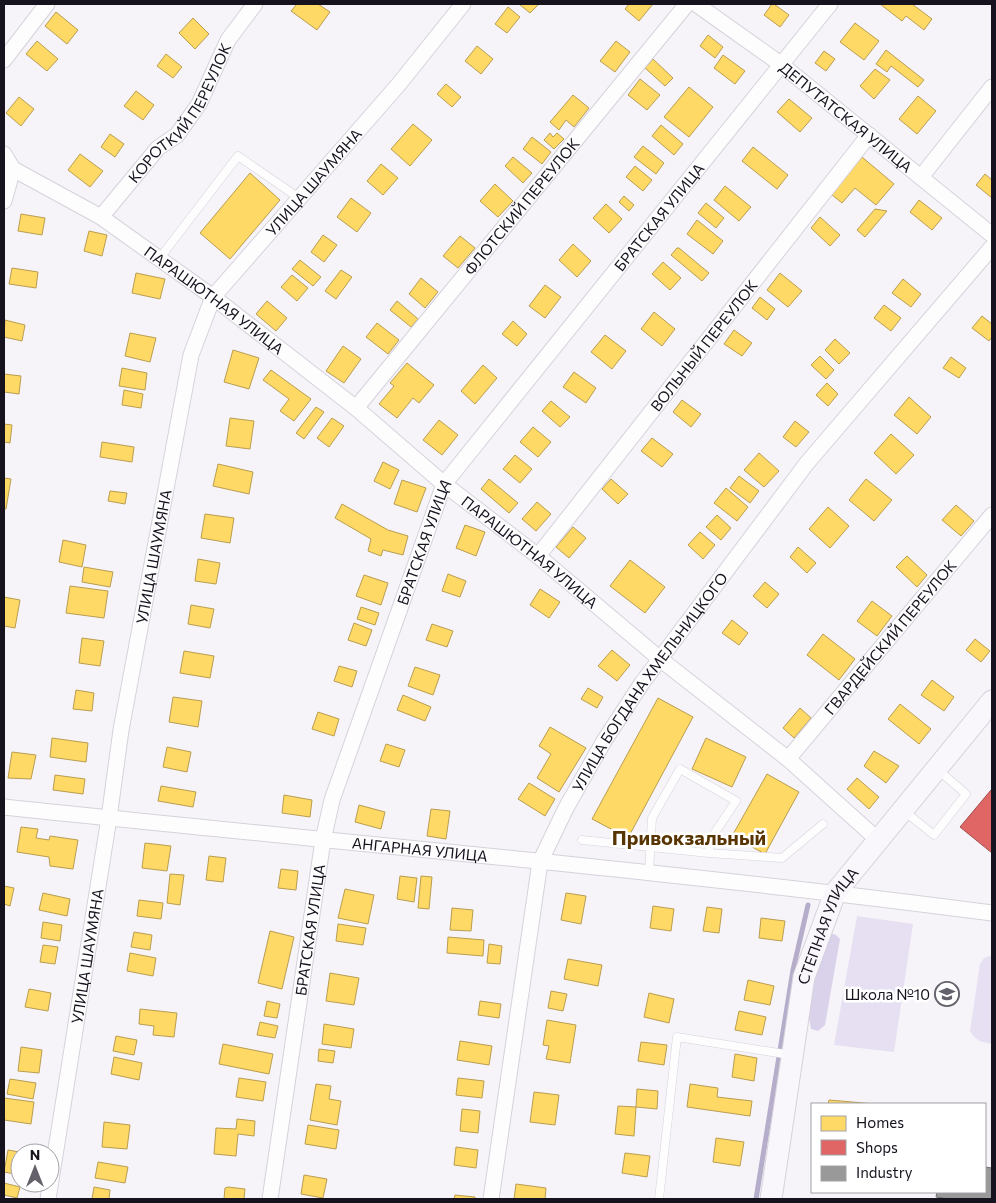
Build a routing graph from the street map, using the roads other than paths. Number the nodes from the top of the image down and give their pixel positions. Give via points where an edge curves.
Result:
1 (47, 4) edge
2 (255, 4) edge
3 (463, 4) edge
4 (687, 4) edge
5 (696, 4) edge
6 (830, 4) edge
7 (4, 60) edge
8 (782, 65) junction
9 (992, 87) edge
10 (869, 135) junction
11 (4, 154) edge
12 (13, 169) junction
13 (921, 177) junction
14 (299, 198) junction
15 (4, 201) edge
16 (101, 218) junction
17 (992, 235) edge
18 (992, 247) edge
19 (159, 259) junction
20 (213, 297) junction
21 (356, 408) junction
22 (444, 484) junction
23 (992, 515) edge
24 (538, 556) junction
25 (660, 659) junction
26 (992, 701) edge
27 (788, 759) junction
28 (936, 769) junction
29 (4, 806) edge
30 (902, 810) junction
31 (109, 818) junction
32 (823, 824) dead end
33 (323, 840) junction
34 (582, 840) dead end
35 (878, 840) junction
36 (650, 846) junction
37 (709, 853) junction
38 (540, 862) junction
39 (649, 872) junction
40 (835, 893) junction
41 (992, 913) edge
42 (783, 1054) junction
43 (48, 1199) edge
44 (270, 1199) edge
45 (491, 1199) edge
46 (659, 1199) edge
47 (771, 1199) edge

1 - 7 street
2 - 16 street, КОРОТКИЙ ПЕРЕУЛОК via 228,40 199,104 178,135 158,148
3 - 14 street, УЛИЦА ШАУМЯНА via 399,84
4 - 21 street, ФЛОТСКИЙ ПЕРЕУЛОК
5 - 8 street, ДЕПУТАТСКАЯ УЛИЦА
6 - 8 street, БРАТСКАЯ УЛИЦА
8 - 10 street, ДЕПУТАТСКАЯ УЛИЦА
8 - 22 street, БРАТСКАЯ УЛИЦА
9 - 13 street
10 - 13 street, ДЕПУТАТСКАЯ УЛИЦА
10 - 24 street, ВОЛЬНЫЙ ПЕРЕУЛОК
11 - 12 street, ПАРАШЮТНАЯ УЛИЦА
12 - 15 street
12 - 16 street, ПАРАШЮТНАЯ УЛИЦА
13 - 17 street, ДЕПУТАТСКАЯ УЛИЦА
14 - 19 lane via 238,156
14 - 20 street, УЛИЦА ШАУМЯНА
16 - 19 street, ПАРАШЮТНАЯ УЛИЦА
18 - 25 street, УЛИЦА БОГДАНА ХМЕЛЬНИЦКОГО via 808,463
19 - 20 street, ПАРАШЮТНАЯ УЛИЦА
20 - 21 street, ПАРАШЮТНАЯ УЛИЦА
20 - 31 street, УЛИЦА ШАУМЯНА via 191,355 121,730
21 - 22 street, ПАРАШЮТНАЯ УЛИЦА
22 - 24 street, ПАРАШЮТНАЯ УЛИЦА
22 - 33 street, БРАТСКАЯ УЛИЦА via 332,800
23 - 27 street, ГВАРДЕЙСКИЙ ПЕРЕУЛОК
24 - 25 street, ПАРАШЮТНАЯ УЛИЦА
25 - 27 street, ПАРАШЮТНАЯ УЛИЦА
25 - 38 street, УЛИЦА БОГДАНА ХМЕЛЬНИЦКОГО via 604,740
26 - 28 street, СТЕПНАЯ УЛИЦА
27 - 35 street, ПАРАШЮТНАЯ УЛИЦА
28 - 30 street, СТЕПНАЯ УЛИЦА
28 - 30 lane via 966,794 934,835
29 - 31 street, АНГАРНАЯ УЛИЦА
30 - 35 street, СТЕПНАЯ УЛИЦА
31 - 33 street, АНГАРНАЯ УЛИЦА
31 - 43 street, УЛИЦА ШАУМЯНА
32 - 37 lane via 782,858
33 - 38 street, АНГАРНАЯ УЛИЦА
33 - 44 street, БРАТСКАЯ УЛИЦА
34 - 36 lane
35 - 40 street, СТЕПНАЯ УЛИЦА
36 - 37 lane
36 - 37 lane via 652,818 680,769 736,801 710,840
36 - 39 lane
38 - 39 street, АНГАРНАЯ УЛИЦА
38 - 45 street, УЛИЦА БОГДАНА ХМЕЛЬНИЦКОГО
39 - 40 street, АНГАРНАЯ УЛИЦА
40 - 41 street
40 - 42 street, СТЕПНАЯ УЛИЦА via 804,977
42 - 46 lane via 677,1037
42 - 47 street, СТЕПНАЯ УЛИЦА

